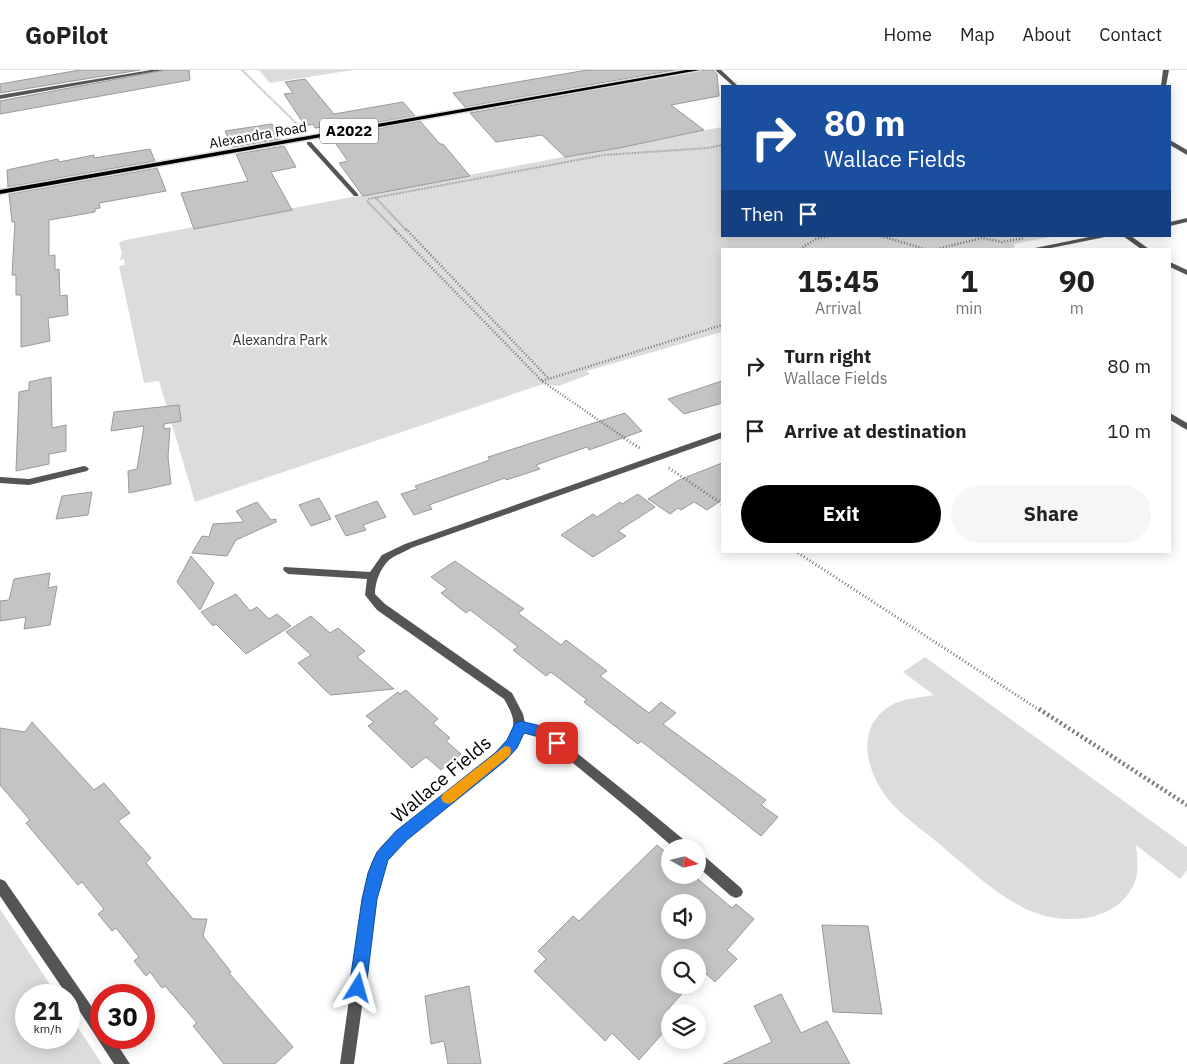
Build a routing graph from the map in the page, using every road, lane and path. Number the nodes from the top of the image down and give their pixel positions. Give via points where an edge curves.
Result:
1 (160, 70) edge
2 (242, 70) edge
3 (697, 70) edge
4 (718, 70) edge
5 (1166, 70) edge
6 (735, 85) edge
7 (1164, 85) edge
8 (0, 97) edge
9 (312, 140) junction
10 (1171, 143) edge
11 (721, 145) edge
12 (1180, 149) junction
13 (1171, 151) edge
14 (1187, 153) edge
15 (0, 192) edge
16 (356, 195) joint
17 (376, 198) junction
18 (365, 200) junction
19 (1187, 220) edge
20 (1171, 224) edge
21 (825, 237) edge
22 (888, 237) edge
23 (1101, 237) edge
24 (1128, 237) edge
25 (982, 238) joint
26 (1028, 238) dead end
27 (802, 248) edge
28 (923, 248) edge
29 (941, 248) edge
30 (1039, 248) edge
31 (1144, 248) edge
32 (1171, 265) edge
33 (1187, 273) edge
34 (721, 325) edge
35 (549, 379) junction
36 (542, 381) junction
37 (1171, 417) edge
38 (1187, 426) edge
39 (721, 435) edge
40 (642, 450) dead end
41 (662, 464) dead end
42 (84, 469) dead end
43 (0, 480) edge
44 (721, 503) edge
45 (798, 553) edge
46 (288, 570) dead end
47 (373, 576) junction
48 (520, 727) junction
49 (1187, 805) edge
50 (673, 839) edge
51 (706, 866) edge
52 (0, 885) edge
53 (736, 892) dead end
54 (90, 1016) edge
55 (113, 1049) edge
56 (123, 1064) edge
57 (347, 1064) edge

1 - 8 street
2 - 9 path
3 - 9 main road, Alexandra Road / A2022
4 - 6 street
5 - 7 street
9 - 15 main road, Alexandra Road / A2022
9 - 16 street
10 - 12 street
11 - 17 path via 604,155
12 - 13 street
12 - 14 street
16 - 18 path
17 - 18 path
17 - 35 path
18 - 36 path
19 - 20 street
21 - 27 path
22 - 28 path
23 - 30 street
24 - 31 street
25 - 26 path via 1002,242
25 - 29 path
32 - 33 street
34 - 35 path
35 - 36 path
36 - 40 path
37 - 38 street
39 - 47 street via 408,546 386,557
41 - 44 path
42 - 43 street via 29,482
45 - 49 path
46 - 47 street
47 - 48 street via 370,595 381,607 508,696 516,709
48 - 50 street via 543,732
48 - 57 street, Wallace Fields via 512,744 500,757 402,835 382,856 370,899
51 - 53 street
52 - 54 street
55 - 56 street

